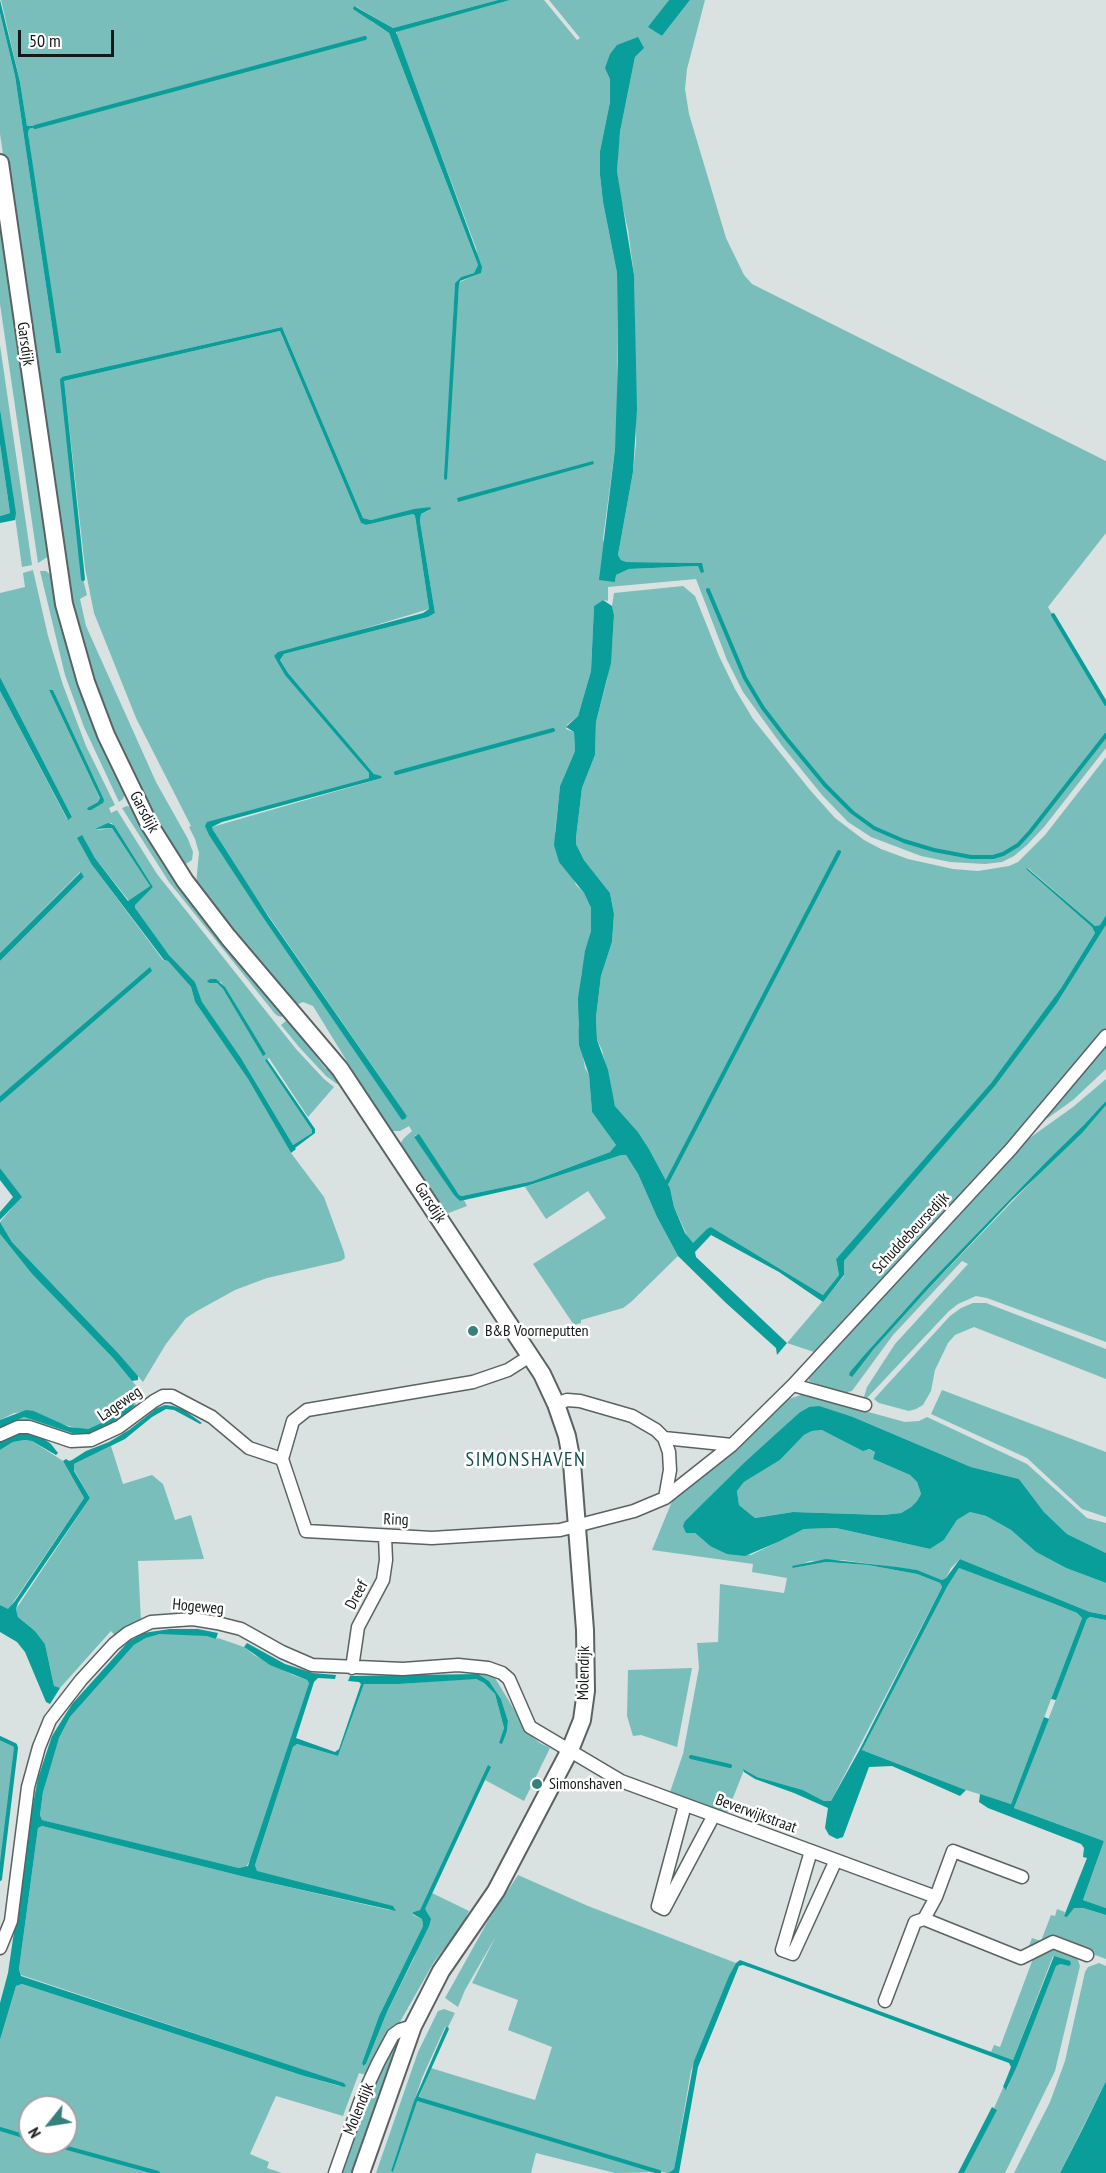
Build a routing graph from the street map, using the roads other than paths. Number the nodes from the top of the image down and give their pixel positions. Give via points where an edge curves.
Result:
1 (0, 163) edge
2 (1106, 1036) edge
3 (530, 1356) junction
4 (793, 1385) junction
5 (556, 1404) junction
6 (865, 1405) dead end
7 (0, 1435) edge
8 (664, 1438) junction
9 (732, 1445) junction
10 (282, 1459) junction
11 (665, 1498) junction
12 (576, 1525) junction
13 (385, 1537) junction
14 (352, 1668) junction
15 (570, 1750) junction
16 (685, 1805) junction
17 (714, 1815) junction
18 (811, 1851) junction
19 (836, 1860) junction
20 (1022, 1877) dead end
21 (936, 1897) junction
22 (924, 1919) junction
23 (0, 1948) edge
24 (1087, 1955) dead end
25 (885, 2001) dead end
26 (413, 2026) junction
27 (335, 2173) edge
28 (361, 2173) edge

1 - 3 main road, Garsdijk via 64,604 106,735 149,824 185,881 340,1069
2 - 4 street, Schuddebeursedijk via 1011,1149
3 - 5 main road, Molendijk via 552,1390
3 - 10 street via 508,1370 473,1383 306,1410 293,1422
4 - 6 street
4 - 9 street, Schuddebeursedijk
5 - 8 street via 580,1401 632,1416
5 - 12 main road, Molendijk via 572,1463
7 - 10 street, Lageweg via 29,1427 71,1441 90,1440 119,1427 163,1396 171,1396 212,1417 249,1448
8 - 9 street
8 - 11 street via 670,1470
9 - 11 street, Schuddebeursedijk
10 - 13 street, Ring via 306,1531
11 - 12 street, Ring via 634,1511
12 - 13 street, Ring via 537,1532
12 - 15 main road, Molendijk via 586,1691 582,1720
13 - 14 street, Dreef via 383,1580 358,1627
14 - 15 street, Hogeweg via 459,1665 502,1673 509,1679 530,1727
14 - 23 street, Hogeweg via 312,1665 241,1629 193,1619 151,1622 120,1639 50,1720 39,1747 28,1787 11,1921
15 - 16 street, Beverwijkstraat via 621,1781
15 - 26 main road, Molendijk via 496,1891 441,1971
16 - 17 street, Beverwijkstraat
16 - 17 street via 658,1906 664,1910
17 - 18 street, Beverwijkstraat
18 - 19 street, Beverwijkstraat
18 - 19 street via 782,1950 793,1954
19 - 21 street, Beverwijkstraat
20 - 21 street via 953,1851
21 - 22 street
22 - 24 street via 1021,1958 1053,1942
22 - 25 street via 915,1922
26 - 27 street, Molendijk via 393,2035 378,2063
26 - 28 main road, Molendijk

